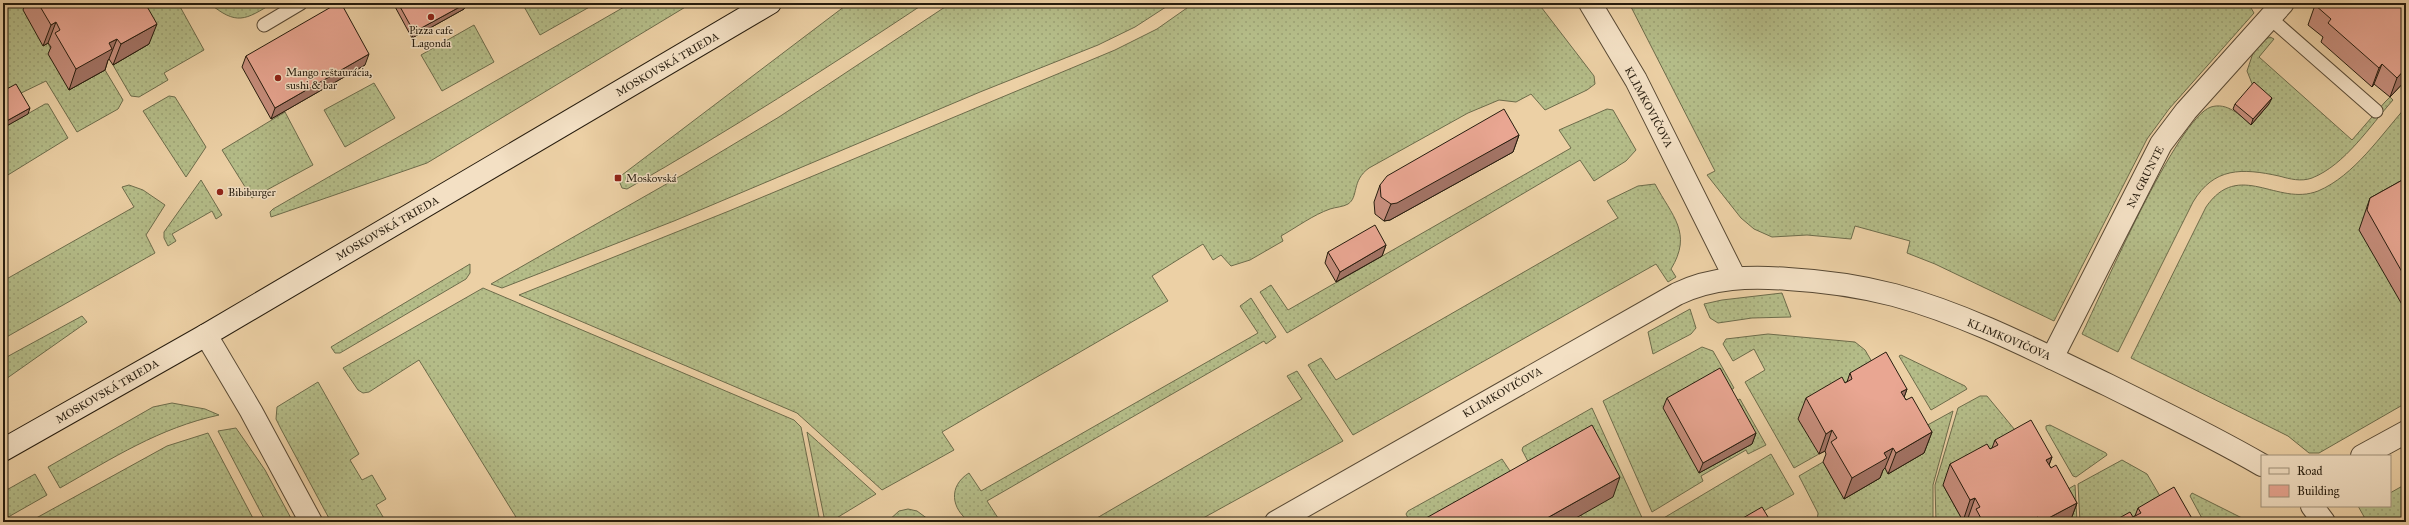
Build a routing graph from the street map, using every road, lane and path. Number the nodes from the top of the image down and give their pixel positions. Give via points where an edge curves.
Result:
1 (301, 3) edge
2 (770, 3) edge
3 (1590, 3) edge
4 (2276, 10) edge
5 (264, 25) dead end
6 (2376, 111) dead end
7 (1735, 278) junction
8 (206, 334) junction
9 (2052, 358) junction
10 (2406, 432) edge
11 (3, 450) edge
12 (2364, 455) edge
13 (2261, 464) edge
14 (2313, 507) edge
15 (310, 522) edge
16 (1276, 522) edge
17 (2324, 522) edge

1 - 5 lane
2 - 8 street, MOSKOVSKÁ TRIEDA
3 - 7 street, KLIMKOVIČOVA via 1636,80
4 - 6 lane, NA GRUNTE
4 - 9 street, NA GRUNTE via 2186,111 2161,144
7 - 9 street, KLIMKOVIČOVA via 1800,280 1894,295 1936,309
7 - 16 street, KLIMKOVIČOVA via 1689,288 1677,294
8 - 11 street, MOSKOVSKÁ TRIEDA
8 - 15 street via 251,411
9 - 13 street, KLIMKOVIČOVA via 2158,409
10 - 12 street
14 - 17 street

